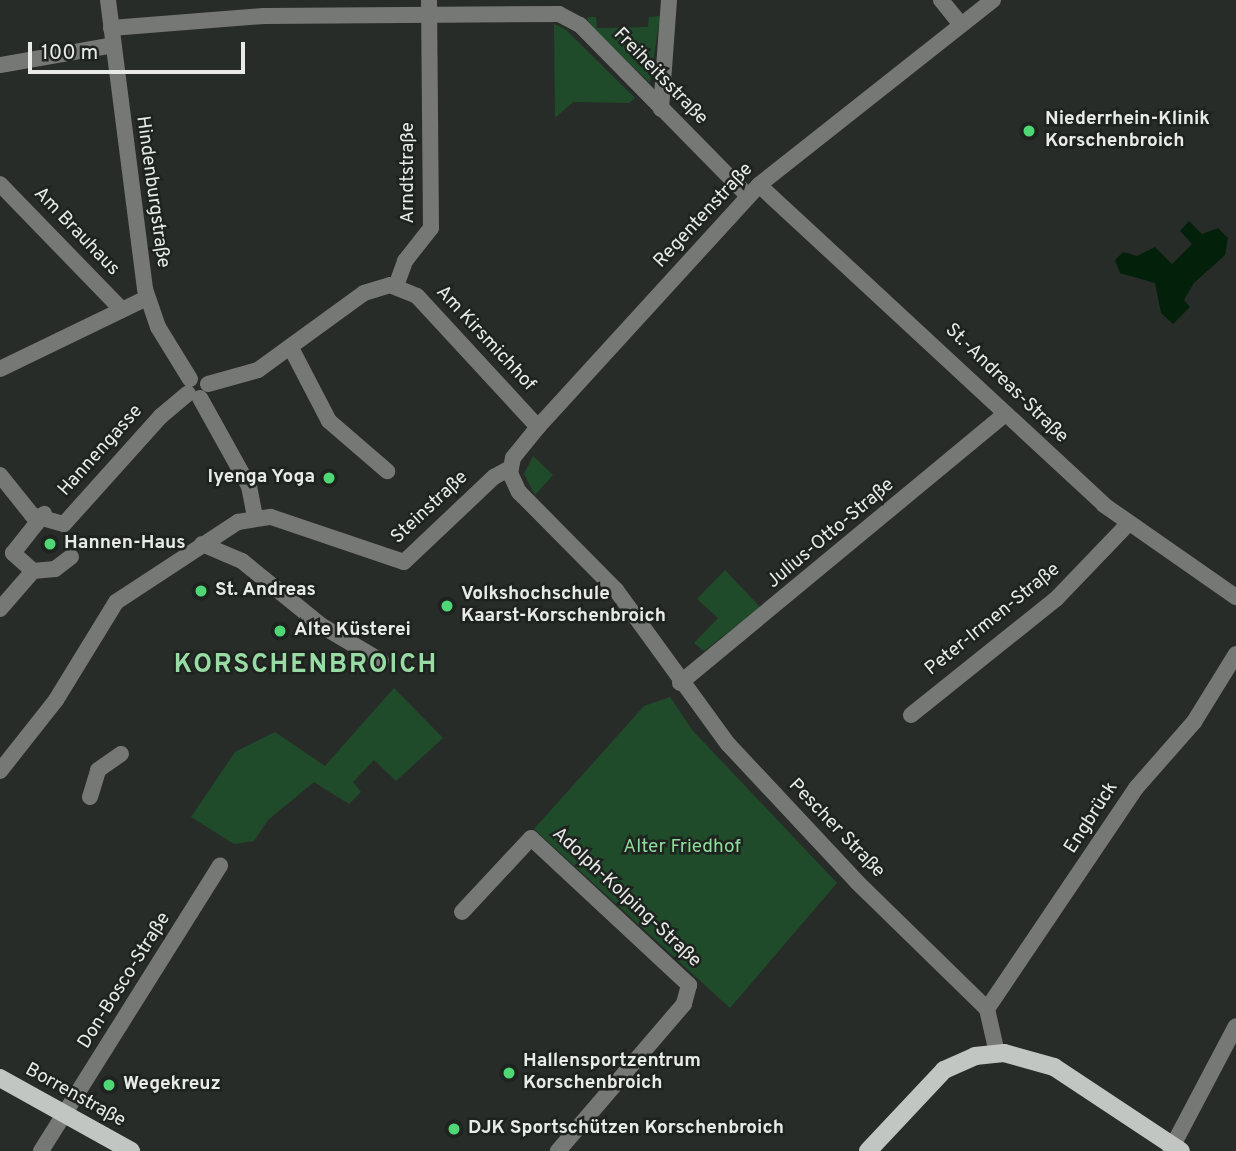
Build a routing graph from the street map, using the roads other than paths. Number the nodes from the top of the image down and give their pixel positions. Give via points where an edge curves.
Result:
1 (108, 0) edge
2 (669, 0) edge
3 (941, 0) edge
4 (993, 0) edge
5 (429, 7) edge
6 (961, 26) junction
7 (111, 28) junction
8 (113, 45) junction
9 (0, 65) edge
10 (661, 109) junction
11 (0, 184) edge
12 (754, 191) junction
13 (397, 286) junction
14 (147, 298) junction
15 (122, 310) junction
16 (291, 348) junction
17 (0, 369) edge
18 (196, 389) junction
19 (1005, 414) junction
20 (538, 427) junction
21 (510, 468) junction
22 (387, 471) dead end
23 (0, 475) edge
24 (44, 514) junction
25 (255, 516) junction
26 (1128, 524) junction
27 (202, 544) junction
28 (71, 557) dead end
29 (33, 571) junction
30 (1236, 597) edge
31 (0, 609) edge
32 (1236, 654) edge
33 (381, 660) dead end
34 (680, 683) junction
35 (911, 715) dead end
36 (121, 754) dead end
37 (0, 771) edge
38 (90, 797) dead end
39 (220, 866) dead end
40 (462, 912) dead end
41 (987, 1009) junction
42 (1236, 1026) edge
43 (997, 1053) junction
44 (0, 1078) edge
45 (64, 1116) junction
46 (1174, 1149) edge
47 (41, 1151) edge
48 (131, 1151) edge
49 (558, 1151) edge
50 (868, 1151) edge

1 - 7 street, Hindenburgstraße
2 - 10 street
3 - 6 street
4 - 6 street, Regentenstraße
5 - 7 street, Freiheitsstraße
5 - 10 street, Freiheitsstraße via 566,16
5 - 13 street, Arndtstraße via 432,226 405,261
6 - 12 street, Regentenstraße
7 - 8 street, Hindenburgstraße
8 - 9 street
8 - 14 street, Hindenburgstraße
10 - 12 street, Freiheitsstraße
11 - 15 street, Am Brauhaus
12 - 19 street, St.-Andreas-Straße
12 - 20 street, Regentenstraße
13 - 16 street via 368,290
13 - 20 street, Am Kirsmichhof via 421,301
14 - 15 street
14 - 18 street, Hindenburgstraße
15 - 17 street
16 - 18 street via 250,374
16 - 22 street via 330,421
18 - 24 street, Hannengasse via 161,416 64,524
18 - 25 street, Hindenburgstraße via 249,486
19 - 26 street, St.-Andreas-Straße
19 - 34 street, Julius-Otto-Straße
20 - 21 street, Regentenstraße
21 - 25 street, Steinstraße via 494,477 404,562
21 - 34 street, Pescher Straße via 519,492 609,582
23 - 24 street via 32,515
24 - 29 street, Hannengasse via 13,553
25 - 27 street
26 - 30 street, St.-Andreas-Straße
26 - 35 street, Peter-Irmen-Straße via 1056,599
27 - 33 street via 242,561 322,626
27 - 37 street via 136,584 111,607 63,689
28 - 29 street via 55,569
29 - 31 street
32 - 41 street, Engbrück via 1190,728 1136,788
34 - 41 street, Pescher Straße via 822,847
36 - 38 street via 98,770
39 - 45 street, Don-Bosco-Straße
40 - 49 street, Adolph-Kolping-Straße via 530,838 690,990 684,1004
41 - 43 street
42 - 46 street
43 - 46 main road via 1026,1055 1054,1067
43 - 50 main road via 944,1070
44 - 45 main road, Borrenstraße
45 - 47 street, Don-Bosco-Straße
45 - 48 main road, Borrenstraße

